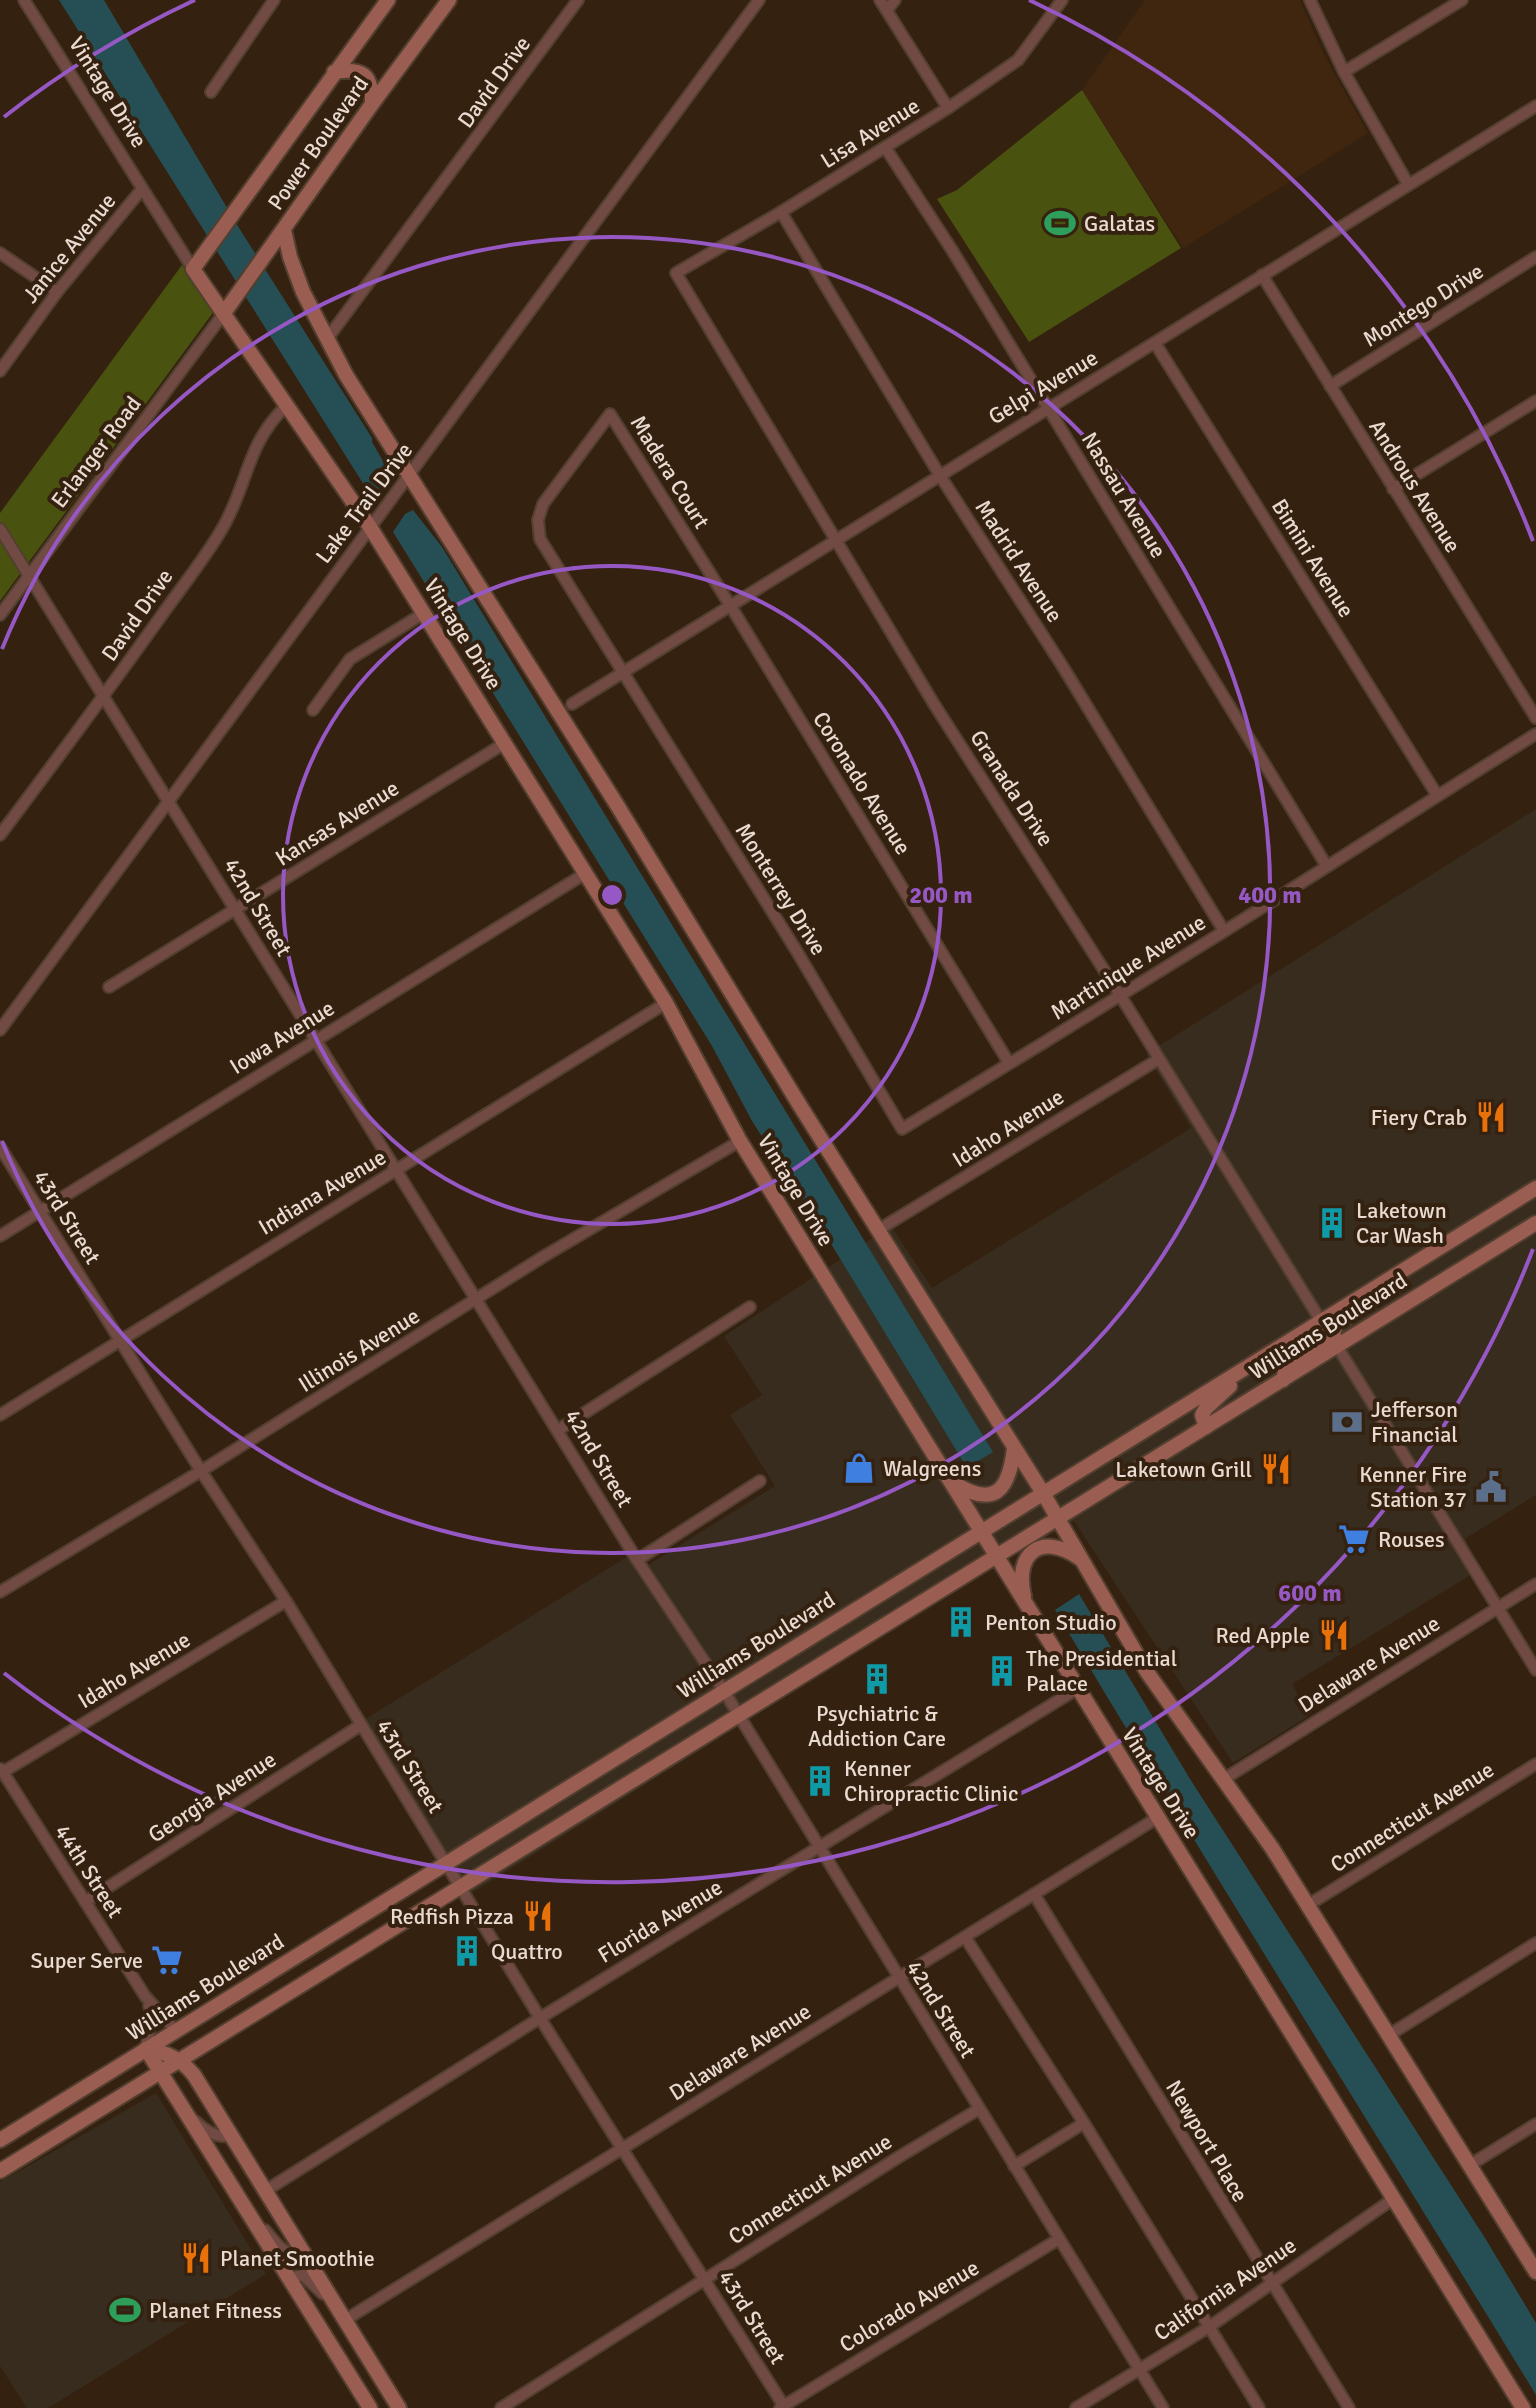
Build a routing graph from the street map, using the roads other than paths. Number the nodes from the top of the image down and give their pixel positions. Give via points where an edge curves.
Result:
1 (24, 0) edge
2 (274, 0) edge
3 (388, 0) edge
4 (449, 0) edge
5 (578, 0) edge
6 (759, 0) edge
7 (880, 0) edge
8 (895, 0) edge
9 (1062, 0) edge
10 (1310, 0) edge
11 (1462, 0) edge
12 (1448, 4) edge
13 (887, 10) junction
14 (334, 72) junction
15 (1344, 72) junction
16 (211, 92) dead end
17 (372, 104) junction
18 (1536, 106) edge
19 (948, 108) junction
20 (885, 147) junction
21 (1408, 184) junction
22 (142, 189) junction
23 (781, 212) junction
24 (284, 230) junction
25 (0, 253) edge
26 (1536, 257) edge
27 (193, 269) junction
28 (676, 273) joint
29 (1262, 275) junction
30 (57, 292) junction
31 (229, 307) junction
32 (327, 339) junction
33 (1155, 343) junction
34 (0, 371) edge
35 (1330, 386) junction
36 (1536, 401) edge
37 (286, 406) junction
38 (1048, 408) junction
39 (939, 474) junction
40 (410, 475) junction
41 (1393, 489) junction
42 (370, 527) junction
43 (0, 529) edge
44 (835, 539) junction
45 (29, 575) junction
46 (730, 605) junction
47 (424, 613) junction
48 (0, 615) edge
49 (621, 672) junction
50 (105, 695) junction
51 (572, 704) dead end
52 (313, 710) dead end
53 (1536, 718) edge
54 (1536, 734) edge
55 (505, 743) junction
56 (1437, 795) junction
57 (169, 801) junction
58 (0, 835) edge
59 (1326, 865) junction
60 (586, 873) junction
61 (235, 909) junction
62 (1224, 931) junction
63 (109, 987) dead end
64 (1120, 995) junction
65 (666, 1003) junction
66 (0, 1030) edge
67 (315, 1039) junction
68 (1159, 1059) junction
69 (1009, 1063) junction
70 (902, 1129) joint
71 (740, 1141) junction
72 (0, 1147) edge
73 (397, 1170) junction
74 (1536, 1188) edge
75 (40, 1211) junction
76 (1536, 1223) edge
77 (878, 1230) junction
78 (0, 1236) edge
79 (1379, 1286) junction
80 (479, 1299) junction
81 (750, 1307) dead end
82 (1321, 1321) junction
83 (119, 1339) junction
84 (1337, 1346) junction
85 (1264, 1357) junction
86 (1283, 1380) junction
87 (0, 1415) edge
88 (1206, 1427) junction
89 (558, 1430) junction
90 (1014, 1448) junction
91 (201, 1471) junction
92 (760, 1481) dead end
93 (950, 1481) junction
94 (1043, 1493) junction
95 (1058, 1518) junction
96 (981, 1532) junction
97 (996, 1556) junction
98 (637, 1560) junction
99 (1082, 1561) junction
100 (1536, 1584) edge
101 (0, 1592) edge
102 (286, 1601) junction
103 (1026, 1607) junction
104 (1497, 1608) junction
105 (1536, 1670) edge
106 (1077, 1689) junction
107 (724, 1691) junction
108 (739, 1716) junction
109 (361, 1725) junction
110 (1536, 1764) edge
111 (1, 1770) edge
112 (1224, 1779) junction
113 (1157, 1818) junction
114 (819, 1847) junction
115 (447, 1863) junction
116 (462, 1888) junction
117 (1034, 1894) junction
118 (85, 1902) junction
119 (1308, 1905) junction
120 (965, 1937) junction
121 (1536, 1943) edge
122 (898, 1978) junction
123 (145, 1996) junction
124 (540, 2018) junction
125 (176, 2031) junction
126 (1389, 2035) junction
127 (146, 2049) junction
128 (167, 2053) junction
129 (181, 2060) junction
130 (162, 2073) junction
131 (979, 2109) junction
132 (186, 2111) junction
133 (1084, 2123) junction
134 (1536, 2124) edge
135 (231, 2136) junction
136 (0, 2140) edge
137 (622, 2148) junction
138 (1470, 2165) junction
139 (1014, 2166) junction
140 (0, 2171) edge
141 (265, 2191) junction
142 (1393, 2199) junction
143 (248, 2211) junction
144 (1059, 2239) junction
145 (304, 2253) junction
146 (1536, 2272) edge
147 (289, 2278) junction
148 (705, 2278) junction
149 (1270, 2284) junction
150 (343, 2316) junction
151 (1209, 2327) junction
152 (1139, 2369) junction
153 (783, 2407) edge
154 (370, 2408) edge
155 (399, 2408) edge
156 (501, 2408) edge
157 (1076, 2408) edge
158 (1163, 2408) edge
159 (1259, 2408) edge
160 (1349, 2408) edge
161 (1523, 2408) edge

1 - 22 street, Vintage Drive
2 - 16 street
3 - 14 street, Power Boulevard
4 - 17 street, Power Boulevard
5 - 32 street, David Drive
6 - 40 street, Lake Trail Drive
7 - 13 street
8 - 13 street
9 - 19 street, Lisa Avenue via 1018,60
10 - 15 street
11 - 12 street
12 - 15 street
13 - 19 street
14 - 17 street via 363,73 372,87
14 - 27 street, Power Boulevard
15 - 21 street
17 - 24 street, Power Boulevard
18 - 21 street, Gelpi Avenue
19 - 20 street, Lisa Avenue
20 - 23 street, Lisa Avenue
20 - 38 street, Nassau Avenue
21 - 29 street, Gelpi Avenue
22 - 27 street, Vintage Drive
22 - 30 street, Janice Avenue
23 - 28 street, Lisa Avenue
23 - 39 street, Madrid Avenue
24 - 31 street, Power Boulevard
24 - 32 street, Vintage Drive via 303,292
25 - 30 street
26 - 35 street, Montego Drive
27 - 31 street, Vintage Drive
28 - 44 street, Granada Drive
29 - 33 street, Gelpi Avenue
29 - 35 street, Androus Avenue
30 - 34 street, Janice Avenue
31 - 37 street, Vintage Drive
31 - 45 street, Erlanger Road
32 - 40 street, Vintage Drive
33 - 38 street, Gelpi Avenue
33 - 56 street, Bimini Avenue
35 - 41 street, Androus Avenue
36 - 41 street
37 - 42 street, Vintage Drive
37 - 50 street, David Drive via 248,460 223,529
38 - 39 street, Gelpi Avenue
38 - 59 street, Nassau Avenue
39 - 44 street, Gelpi Avenue
39 - 62 street, Madrid Avenue
40 - 42 street, Lake Trail Drive
40 - 77 street, Vintage Drive
41 - 53 street, Androus Avenue
42 - 47 street, Vintage Drive
42 - 57 street, Lake Trail Drive
43 - 45 street, 42nd Street
44 - 46 street, Gelpi Avenue
44 - 64 street, Granada Drive
45 - 48 street, Erlanger Road
45 - 50 street, 42nd Street
46 - 49 street, Gelpi Avenue
46 - 49 street, Madera Court via 610,414 543,504 538,520 540,539
46 - 69 street, Coronado Avenue
47 - 52 street via 350,659
47 - 55 street, Vintage Drive
49 - 51 street, Gelpi Avenue
49 - 70 street, Monterrey Drive
50 - 57 street, 42nd Street
50 - 58 street, David Drive
54 - 56 street, Martinique Avenue
55 - 60 street, Vintage Drive
55 - 61 street, Kansas Avenue
56 - 59 street, Martinique Avenue
57 - 61 street, 42nd Street
57 - 66 street, Lake Trail Drive
59 - 62 street, Martinique Avenue
60 - 65 street, Vintage Drive
60 - 67 street, Iowa Avenue
61 - 63 street, Kansas Avenue
61 - 67 street, 42nd Street
62 - 64 street, Martinique Avenue
64 - 68 street, Granada Drive
64 - 69 street, Martinique Avenue
65 - 71 street, Vintage Drive
65 - 73 street, Indiana Avenue
67 - 73 street, 42nd Street
67 - 75 street, Iowa Avenue
68 - 77 street, Idaho Avenue
68 - 82 street, Granada Drive
69 - 70 street, Martinique Avenue
71 - 80 street, Illinois Avenue
71 - 93 street, Vintage Drive
72 - 75 street, 43rd Street
73 - 80 street, 42nd Street
73 - 83 street, Indiana Avenue
74 - 79 street, Williams Boulevard
75 - 78 street, Iowa Avenue
75 - 83 street, 43rd Street
76 - 84 street, Williams Boulevard
77 - 90 street, Vintage Drive
79 - 82 street, Williams Boulevard
79 - 84 street via 1372,1301 1336,1325
80 - 89 street, 42nd Street
80 - 91 street, Illinois Avenue
81 - 89 street
82 - 85 street, Williams Boulevard
82 - 86 street via 1323,1339 1286,1366
83 - 87 street, Indiana Avenue
83 - 91 street, 43rd Street
84 - 86 street, Williams Boulevard
84 - 104 street
85 - 88 street via 1206,1408
85 - 94 street, Williams Boulevard
86 - 88 street, Williams Boulevard
88 - 95 street, Williams Boulevard
89 - 98 street, 42nd Street
90 - 93 street via 1011,1473 998,1491 979,1495
90 - 94 street, Vintage Drive
91 - 101 street, Illinois Avenue
91 - 102 street, 43rd Street
92 - 98 street
93 - 96 street, Vintage Drive
94 - 95 street, Vintage Drive
94 - 96 street, Williams Boulevard
95 - 97 street, Williams Boulevard
95 - 99 street, Vintage Drive
96 - 97 street, Vintage Drive
96 - 107 street, Williams Boulevard
97 - 103 street, Vintage Drive
97 - 108 street, Williams Boulevard
98 - 107 street, 42nd Street
99 - 103 street via 1056,1545 1032,1552 1021,1570
99 - 112 street, Vintage Drive via 1147,1672
100 - 104 street, Delaware Avenue
102 - 109 street, 43rd Street
102 - 111 street, Idaho Avenue
103 - 106 street, Vintage Drive
104 - 105 street
104 - 112 street, Delaware Avenue
106 - 113 street, Vintage Drive
106 - 114 street, Florida Avenue
107 - 108 street, 42nd Street
107 - 115 street, Williams Boulevard
108 - 114 street, 42nd Street
108 - 116 street, Williams Boulevard
109 - 115 street, 43rd Street
109 - 118 street, Georgia Avenue
110 - 119 street, Connecticut Avenue
111 - 118 street, 44th Street
112 - 119 street, Vintage Drive
113 - 117 street, Delaware Avenue
113 - 142 street, Vintage Drive
114 - 122 street, 42nd Street
114 - 124 street, Florida Avenue
115 - 116 street, 43rd Street
115 - 125 street, Williams Boulevard
116 - 124 street, 43rd Street
116 - 129 street, Williams Boulevard
117 - 120 street, Delaware Avenue
117 - 149 street, Newport Place
118 - 123 street, 44th Street
119 - 126 street, Vintage Drive
120 - 122 street, Delaware Avenue
120 - 133 street
121 - 126 street
122 - 131 street, 42nd Street
122 - 137 street, Delaware Avenue
123 - 125 street, 44th Street
123 - 127 street, 44th Street via 152,2015
124 - 137 street, 43rd Street
124 - 141 street, Florida Avenue
125 - 127 street, Williams Boulevard
125 - 128 street
126 - 138 street, Vintage Drive
127 - 128 street
127 - 130 street
127 - 136 street, Williams Boulevard
128 - 129 street
128 - 130 street
129 - 130 street, Williams Boulevard
129 - 135 street
130 - 132 street
130 - 140 street, Williams Boulevard
131 - 139 street, 42nd Street
131 - 148 street, Connecticut Avenue
132 - 135 street via 210,2132
132 - 143 street
133 - 139 street
133 - 151 street
134 - 138 street
135 - 141 street
137 - 148 street, 43rd Street
137 - 150 street, Delaware Avenue
138 - 146 street, Vintage Drive
139 - 144 street, 42nd Street
141 - 145 street
142 - 149 street, California Avenue
142 - 161 street, Vintage Drive
143 - 145 street via 282,2249
143 - 147 street
144 - 152 street, 42nd Street
144 - 153 street, Colorado Avenue
145 - 150 street
147 - 150 street via 303,2275
147 - 154 street
148 - 153 street, 43rd Street
148 - 156 street, Connecticut Avenue
149 - 151 street, California Avenue
149 - 160 street, Newport Place
150 - 155 street
151 - 152 street, California Avenue
151 - 159 street
152 - 157 street, California Avenue
152 - 158 street, 42nd Street

